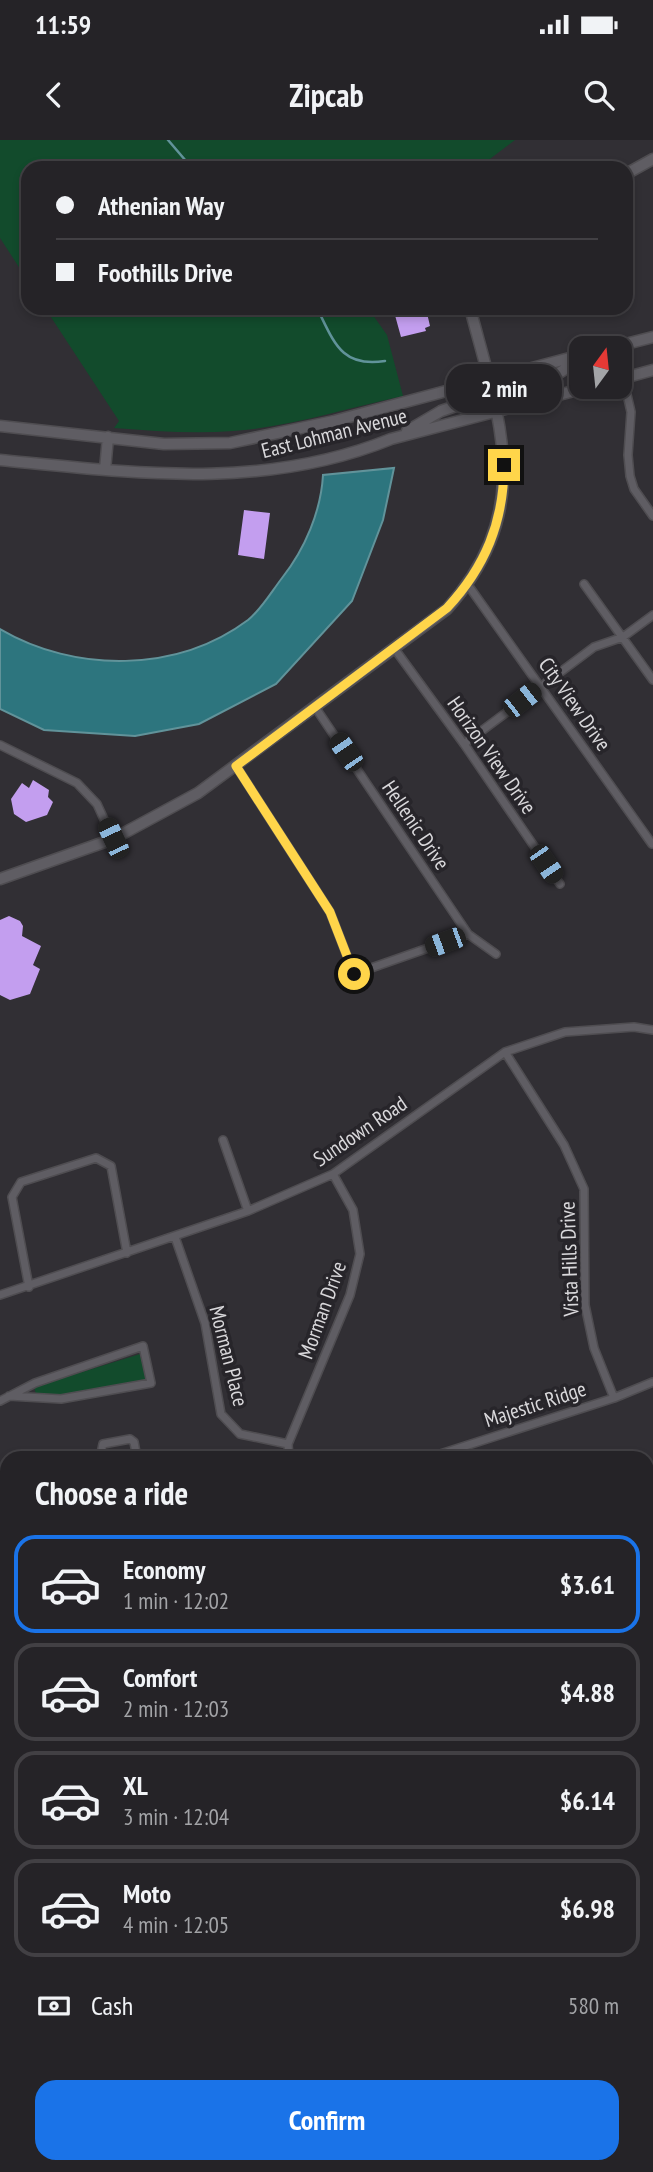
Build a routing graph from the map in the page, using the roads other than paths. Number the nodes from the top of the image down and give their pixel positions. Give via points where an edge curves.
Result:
1 (653, 159) edge
2 (633, 170) edge
3 (472, 315) edge
4 (653, 337) edge
5 (632, 343) edge
6 (569, 360) edge
7 (569, 365) edge
8 (653, 370) edge
9 (632, 375) edge
10 (489, 380) junction
11 (569, 392) edge
12 (627, 399) edge
13 (498, 411) junction
14 (0, 426) edge
15 (108, 437) junction
16 (391, 439) junction
17 (0, 460) edge
18 (105, 470) junction
19 (653, 516) edge
20 (583, 584) dead end
21 (468, 585) junction
22 (653, 615) edge
23 (623, 637) junction
24 (394, 648) junction
25 (653, 680) edge
26 (541, 685) junction
27 (315, 707) junction
28 (464, 744) junction
29 (0, 745) edge
30 (236, 766) junction
31 (113, 838) junction
32 (652, 844) edge
33 (0, 879) edge
34 (560, 884) dead end
35 (468, 934) junction
36 (496, 954) dead end
37 (653, 1030) edge
38 (505, 1052) junction
39 (223, 1140) dead end
40 (333, 1174) junction
41 (248, 1211) junction
42 (175, 1237) junction
43 (127, 1253) junction
44 (29, 1287) junction
45 (0, 1295) edge
46 (653, 1382) edge
47 (9, 1396) junction
48 (614, 1398) junction
49 (0, 1401) edge
50 (288, 1444) junction
51 (102, 1451) edge
52 (136, 1451) edge
53 (288, 1451) edge
54 (450, 1451) edge

1 - 2 main road
3 - 10 main road
4 - 5 main road
6 - 10 main road, East Lohman Avenue
7 - 13 main road via 548,380 507,393
8 - 9 main road
10 - 13 main road
10 - 15 main road, East Lohman Avenue via 230,443 164,444
10 - 16 main road via 482,397 442,411
11 - 13 main road, East Lohman Avenue
12 - 19 street via 632,417 629,471 634,489
13 - 16 main road, East Lohman Avenue
13 - 21 main road via 504,485 493,540
14 - 15 main road, East Lohman Avenue
15 - 18 main road
16 - 18 main road, East Lohman Avenue via 319,461 232,475
17 - 18 main road, East Lohman Avenue
20 - 23 street
21 - 24 main road via 447,608
21 - 26 street, City View Drive
22 - 23 street
23 - 25 street
23 - 26 street via 594,647
24 - 27 main road
24 - 28 street, Horizon View Drive
26 - 28 street
26 - 32 street, City View Drive
27 - 30 main road
27 - 35 street, Hellenic Drive
28 - 34 street, Horizon View Drive
29 - 31 street via 77,783 97,804
30 - 31 main road via 198,793
30 - 35 street via 330,912 354,974
31 - 33 main road
35 - 36 street, Hellenic Drive
37 - 38 street, Sundown Road via 565,1032
38 - 40 street, Sundown Road
38 - 48 street, Vista Hills Drive via 564,1145 584,1189 585,1305 594,1348
39 - 41 street
40 - 41 street, Sundown Road
40 - 50 street, Morman Drive via 353,1210 360,1254 350,1295
41 - 42 street, Sundown Road
42 - 43 street, Sundown Road
42 - 50 street, Morman Place via 205,1323 221,1414 240,1434
43 - 44 street, Sundown Road
43 - 44 street via 111,1166 96,1158 20,1182 12,1197
44 - 45 street, Sundown Road
46 - 48 street, Majestic Ridge
47 - 47 street via 35,1383 143,1346 151,1383 61,1399
47 - 49 street
48 - 54 street, Majestic Ridge
50 - 53 street, Morman Drive
51 - 52 street via 103,1444 130,1439

